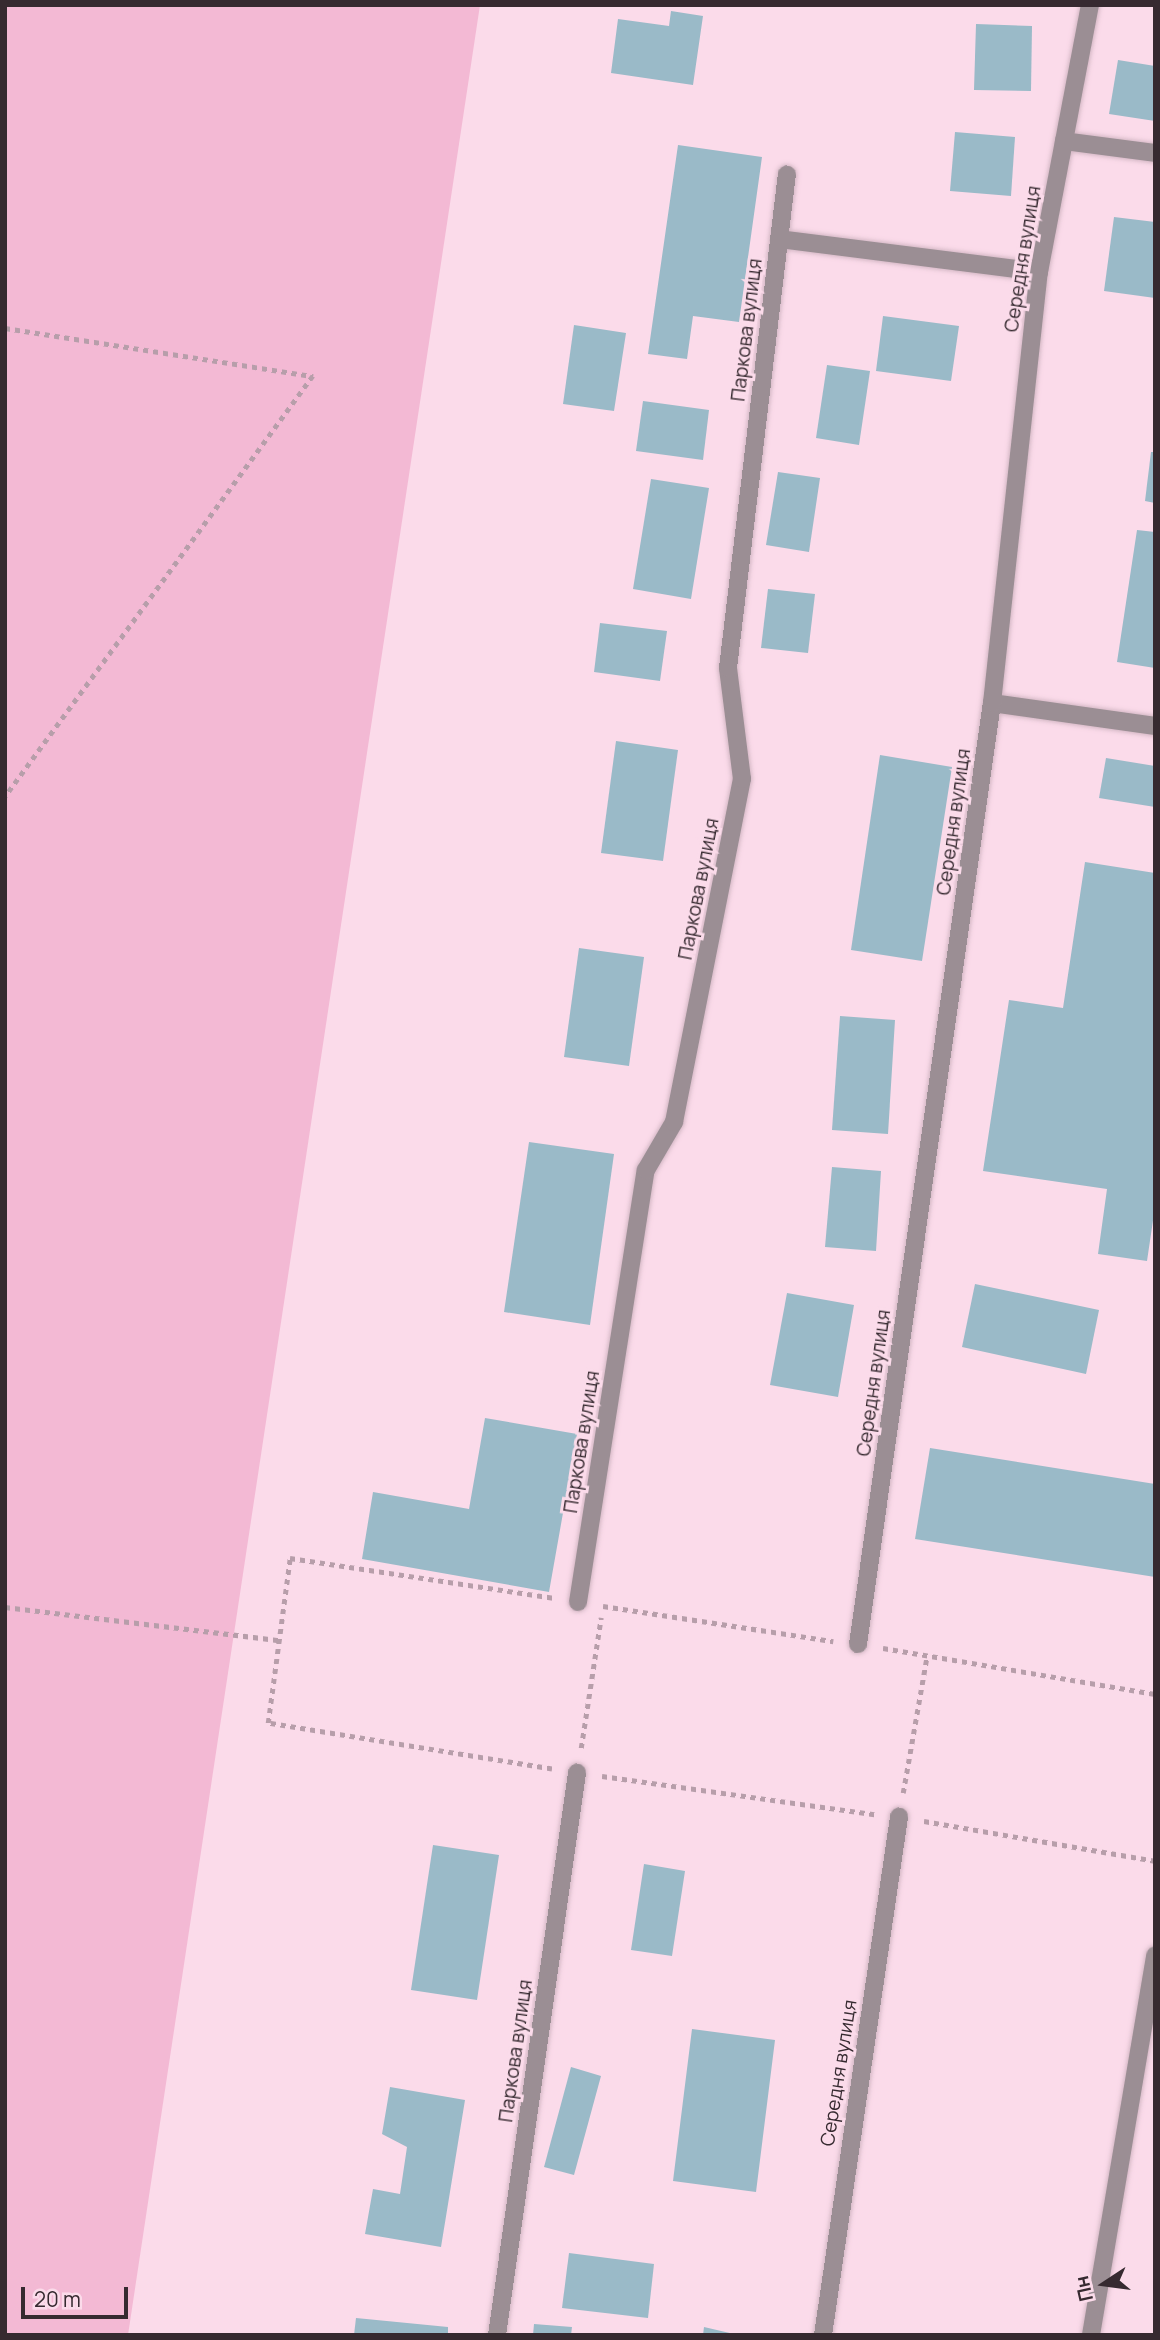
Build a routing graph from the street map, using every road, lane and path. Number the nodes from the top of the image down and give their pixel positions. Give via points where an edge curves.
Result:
1 (1090, 5) edge
2 (1064, 141) junction
3 (1155, 153) edge
4 (787, 174) dead end
5 (779, 239) junction
6 (1039, 272) junction
7 (5, 328) edge
8 (992, 703) junction
9 (1155, 726) edge
10 (5, 797) edge
11 (578, 1602) junction
12 (603, 1606) junction
13 (5, 1607) edge
14 (279, 1640) junction
15 (858, 1644) junction
16 (927, 1656) junction
17 (1155, 1694) edge
18 (577, 1773) junction
19 (899, 1817) junction
20 (1155, 1861) edge
21 (1155, 1955) edge
22 (497, 2335) edge
23 (823, 2335) edge
24 (1091, 2335) edge

1 - 2 street, Середня вулиця
2 - 3 street
2 - 6 street, Середня вулиця
4 - 5 street, Паркова вулиця
5 - 6 street
5 - 11 street, Паркова вулиця via 727,667 742,779 674,1122 646,1170
6 - 8 street, Середня вулиця
7 - 10 path via 313,376
8 - 9 street
8 - 15 street, Середня вулиця
11 - 12 path
11 - 14 path via 290,1558
12 - 15 path
12 - 18 path
13 - 14 path
14 - 18 path via 268,1723
15 - 16 path
16 - 17 path
16 - 19 path
18 - 19 path
18 - 22 street, Паркова вулиця
19 - 20 path
19 - 23 street, Середня вулиця
21 - 24 street

